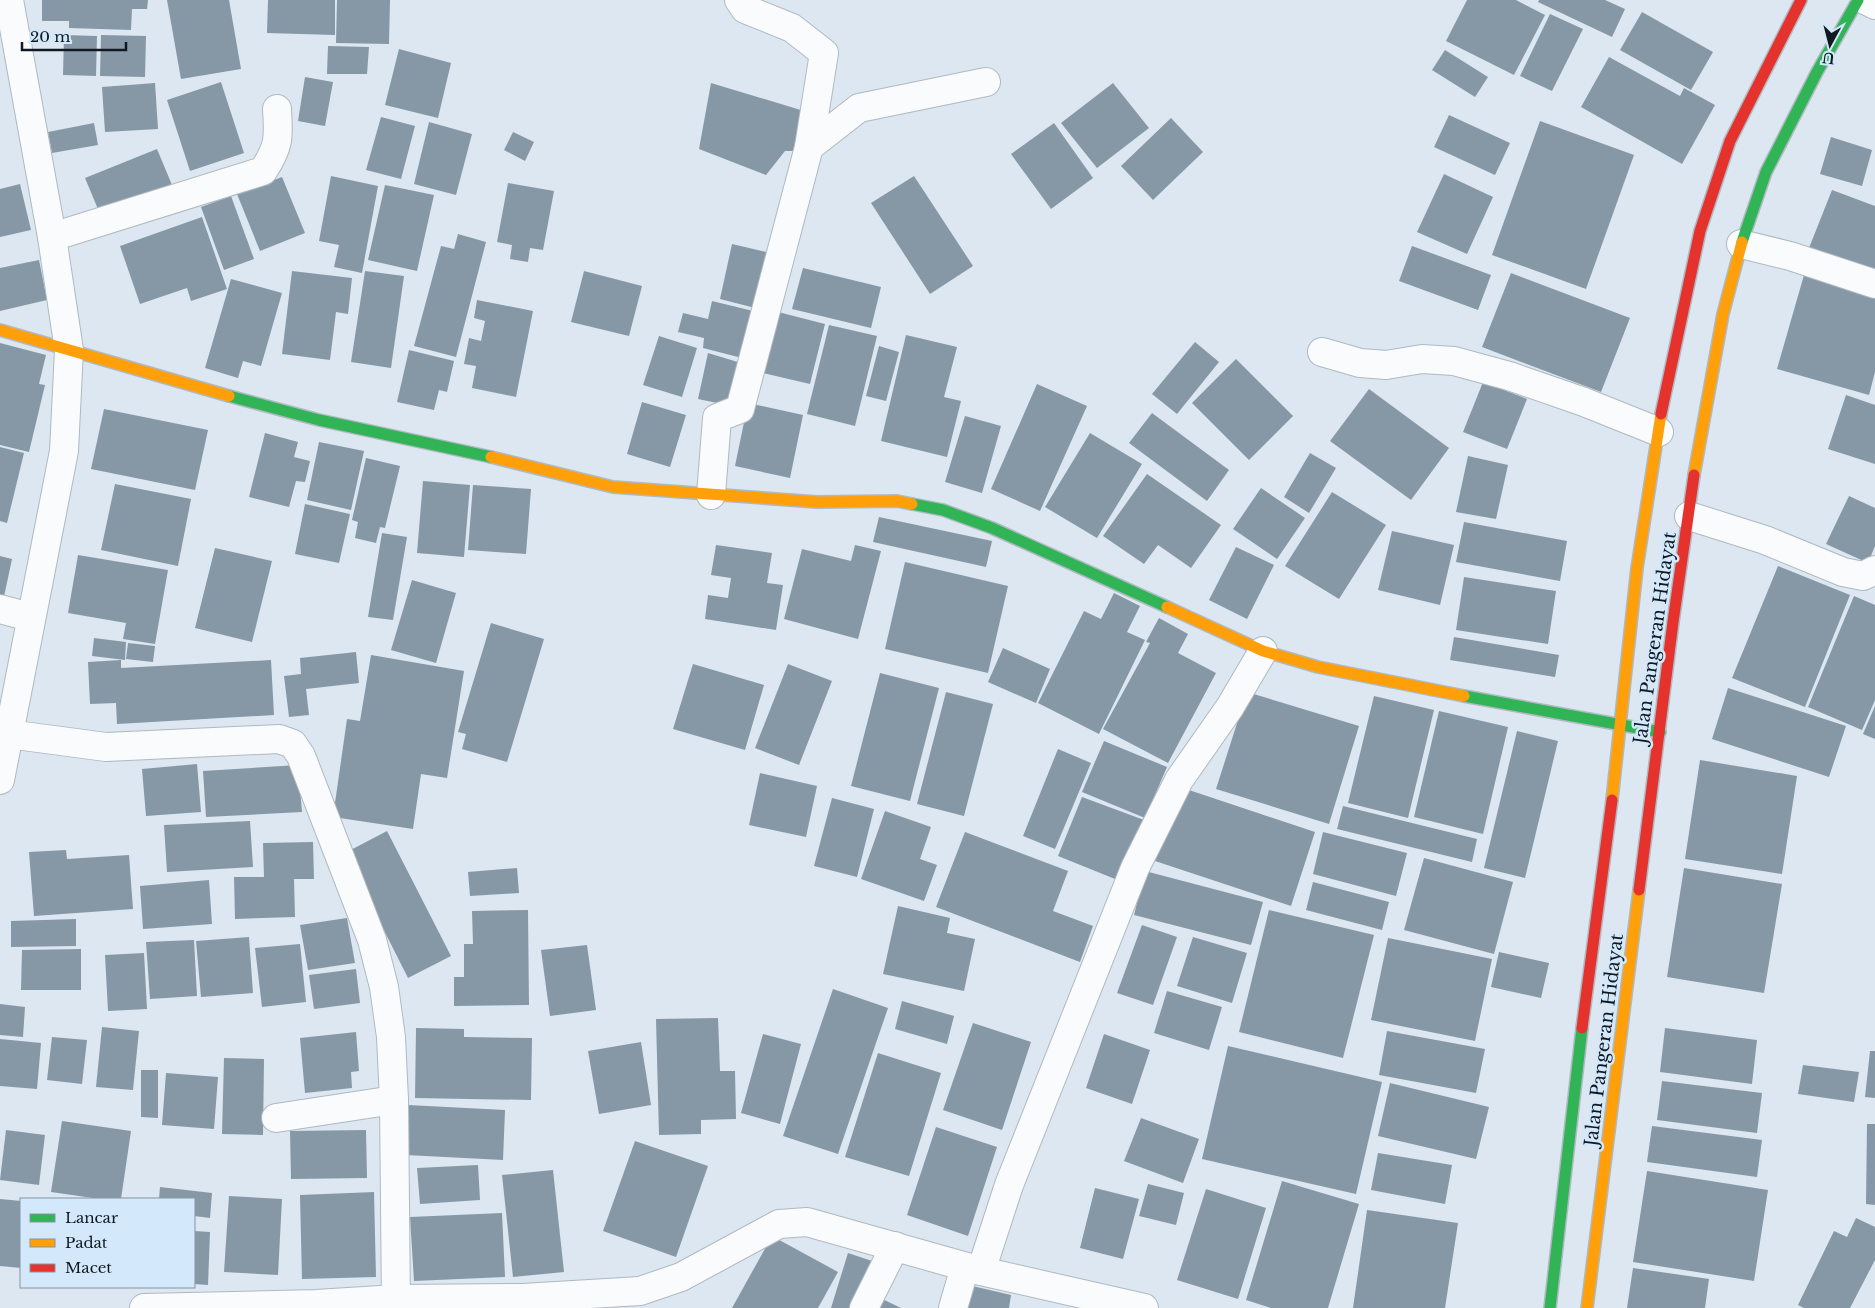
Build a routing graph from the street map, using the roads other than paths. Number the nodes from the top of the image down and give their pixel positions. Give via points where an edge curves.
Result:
1 (9, 0) edge
2 (739, 0) edge
3 (1801, 0) edge
4 (1858, 0) edge
5 (1865, 0) edge
6 (1875, 5) edge
7 (986, 82) dead end
8 (277, 109) dead end
9 (809, 147) junction
10 (52, 237) junction
11 (1741, 244) junction
12 (1875, 284) edge
13 (0, 330) edge
14 (69, 350) junction
15 (1322, 352) dead end
16 (1659, 432) junction
17 (711, 494) junction
18 (1689, 516) junction
19 (1875, 570) edge
20 (0, 609) edge
21 (30, 617) junction
22 (1263, 651) junction
23 (1620, 726) junction
24 (1660, 732) junction
25 (8, 734) junction
26 (0, 780) edge
27 (394, 1100) junction
28 (276, 1118) dead end
29 (895, 1246) junction
30 (973, 1269) junction
31 (397, 1303) edge
32 (144, 1308) edge
33 (864, 1308) edge
34 (953, 1308) edge
35 (1144, 1308) edge
36 (1550, 1308) edge
37 (1587, 1308) edge

1 - 10 street
2 - 9 street via 745,9 792,28 824,53
3 - 16 main road, Jalan Pangeran Hidayat via 1730,141 1700,231 1665,390
4 - 11 main road, Jalan Pangeran Hidayat via 1766,172
5 - 6 street
7 - 9 street via 859,108
8 - 10 street via 279,138 263,172
9 - 17 street via 740,409 717,418
10 - 14 street
11 - 12 street via 1790,256
11 - 18 main road, Jalan Pangeran Hidayat via 1723,314
13 - 14 main road
14 - 17 main road via 319,420 613,487
14 - 21 street via 64,452
15 - 16 street via 1360,363 1386,365 1422,359 1454,361 1509,376
16 - 23 main road, Jalan Pangeran Hidayat via 1637,568
17 - 22 main road via 817,502 897,501 943,510 992,528
18 - 19 street via 1765,540 1843,572 1863,576
18 - 24 main road, Jalan Pangeran Hidayat
20 - 21 street
21 - 25 street
22 - 23 main road via 1318,667 1408,686
22 - 30 street via 1230,707 1179,780 1135,868
23 - 24 main road
23 - 36 main road, Jalan Pangeran Hidayat
24 - 37 main road, Jalan Pangeran Hidayat
25 - 26 street
25 - 27 street via 106,747 253,738 279,738 293,744 301,756 372,940 384,987 391,1037
27 - 28 street
27 - 31 street
29 - 30 street
29 - 31 street via 807,1222 779,1224 682,1277 640,1291
29 - 33 street
30 - 34 street
30 - 35 street
31 - 32 street

